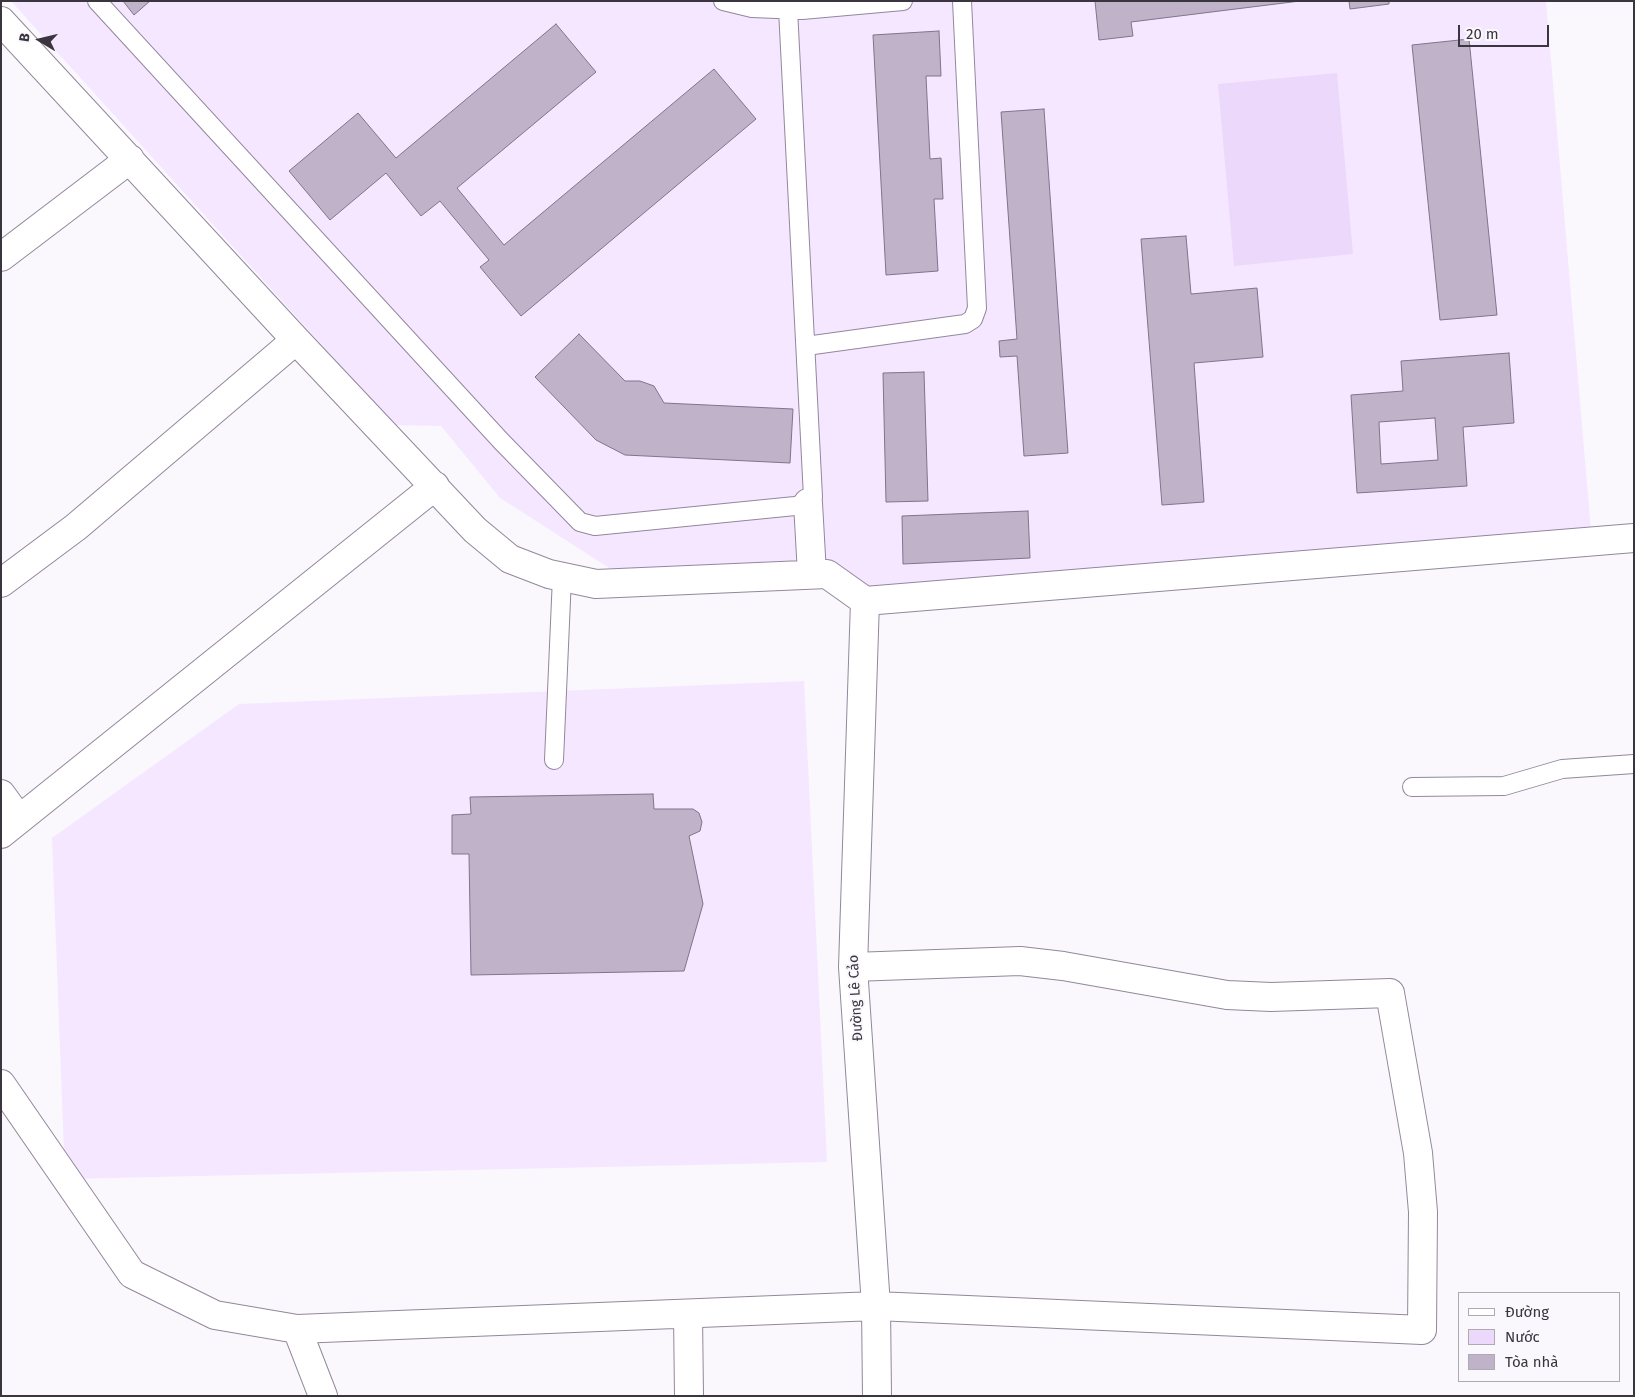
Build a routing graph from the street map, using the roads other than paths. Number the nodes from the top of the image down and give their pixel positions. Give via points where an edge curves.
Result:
1 (96, 1) edge
2 (723, 1) edge
3 (903, 1) edge
4 (962, 1) edge
5 (788, 9) junction
6 (1, 21) edge
7 (130, 159) junction
8 (1, 257) edge
9 (296, 340) junction
10 (806, 346) junction
11 (434, 486) junction
12 (808, 503) junction
13 (1634, 538) edge
14 (812, 574) junction
15 (562, 577) junction
16 (1, 583) edge
17 (865, 601) junction
18 (554, 760) dead end
19 (1634, 764) edge
20 (1412, 788) dead end
21 (1, 794) edge
22 (10, 826) edge
23 (853, 967) junction
24 (1, 1084) edge
25 (876, 1306) junction
26 (688, 1314) junction
27 (297, 1329) junction
28 (323, 1396) edge
29 (689, 1396) edge
30 (877, 1396) edge

1 - 12 lane via 501,441 580,522 595,526
2 - 5 lane via 752,8
3 - 5 lane
4 - 10 lane via 977,308 973,319 965,324
5 - 10 lane
6 - 7 street
7 - 8 street
7 - 9 street
9 - 11 street
9 - 16 street via 76,527
10 - 12 lane via 814,490 812,502
11 - 15 street via 475,530 510,559
11 - 22 street
12 - 14 street
13 - 17 street
14 - 15 street via 596,584
14 - 17 street via 827,574
15 - 18 lane
17 - 23 street, Đường Lê Cảo
19 - 20 lane via 1562,769 1504,786
21 - 22 street
23 - 25 street, Đường Lê Cảo
23 - 25 street via 1020,961 1227,995 1271,997 1390,993 1418,1153 1422,1212 1422,1330
24 - 27 street via 132,1274 215,1315
25 - 26 street
25 - 30 street, Đường Lê Cảo
26 - 27 street
26 - 29 street
27 - 28 street

